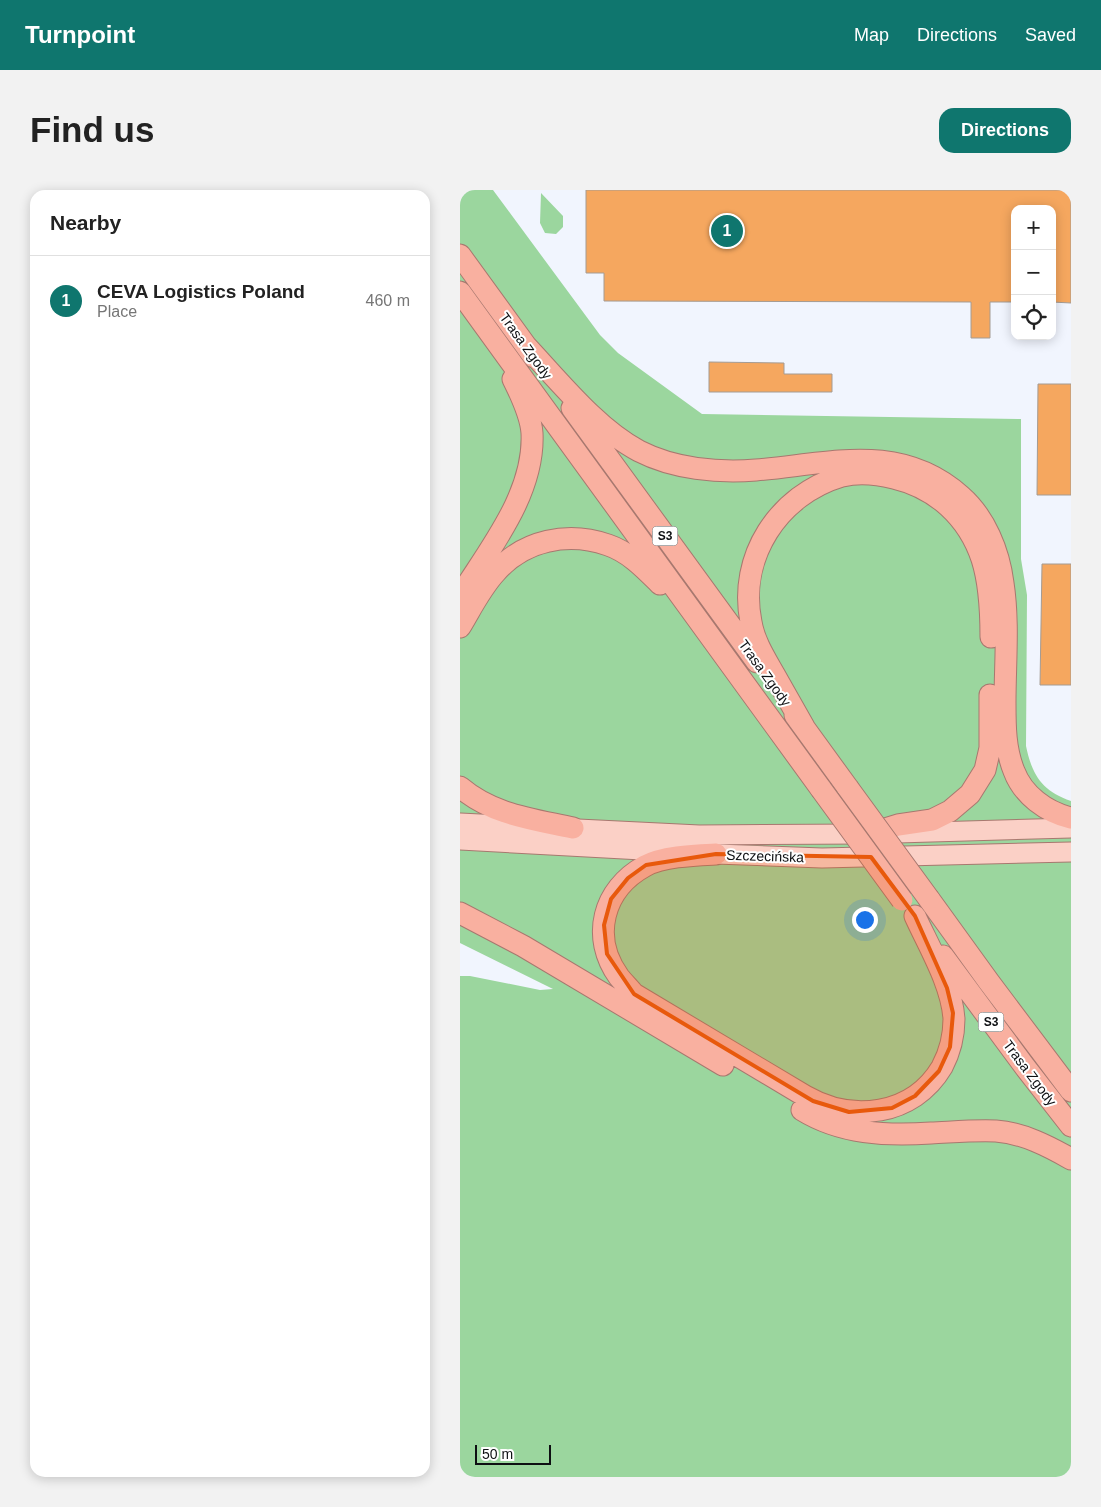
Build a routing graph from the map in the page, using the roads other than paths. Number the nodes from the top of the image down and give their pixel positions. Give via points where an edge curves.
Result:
1 (460, 255) edge
2 (460, 292) edge
3 (476, 314) junction
4 (526, 346) junction
5 (460, 596) edge
6 (460, 627) edge
7 (721, 650) junction
8 (804, 727) junction
9 (460, 787) edge
10 (1071, 818) edge
11 (460, 823) edge
12 (573, 828) junction
13 (1071, 828) edge
14 (872, 833) junction
15 (460, 840) edge
16 (1071, 852) edge
17 (716, 854) junction
18 (908, 908) junction
19 (460, 913) edge
20 (1042, 1053) junction
21 (1071, 1084) edge
22 (1071, 1091) edge
23 (1071, 1126) edge
24 (1071, 1159) edge

1 - 4 highway, Trasa Zgody / S3
2 - 3 highway, Trasa Zgody / S3
3 - 5 highway via 515,383 532,432 524,488
3 - 7 highway, Trasa Zgody / S3
4 - 8 highway, Trasa Zgody / S3
4 - 10 highway via 622,440 660,459 713,471 873,459 924,471 960,495 972,506 991,539 1004,584 1005,732 1014,771 1022,785 1041,804
6 - 7 highway via 496,572 517,553 559,538 582,539 609,545 637,561
7 - 18 highway, Trasa Zgody / S3, bridge
8 - 14 highway via 758,645 751,623 750,575 761,543 772,524 794,501 815,487 843,476 862,474 911,482 938,497 956,514 968,528 982,558 991,618 990,748 978,783 957,807 932,820
8 - 20 highway, Trasa Zgody / S3, bridge
9 - 12 highway via 505,814
11 - 12 main road, Szczecińska
12 - 14 main road, Szczecińska via 737,836
13 - 14 main road, Szczecińska
15 - 17 main road, Szczecińska
16 - 17 main road, Szczecińska via 822,858
17 - 18 highway via 656,863 628,878 617,889 605,912 603,937 607,954 618,976 634,994 830,1108 867,1112 900,1104 928,1084 947,1056 953,1030 952,1004
18 - 23 highway, Trasa Zgody / S3
19 - 24 highway via 523,946 810,1115 841,1128 885,1134 998,1131 1028,1138
20 - 21 highway
20 - 22 highway, Trasa Zgody / S3

